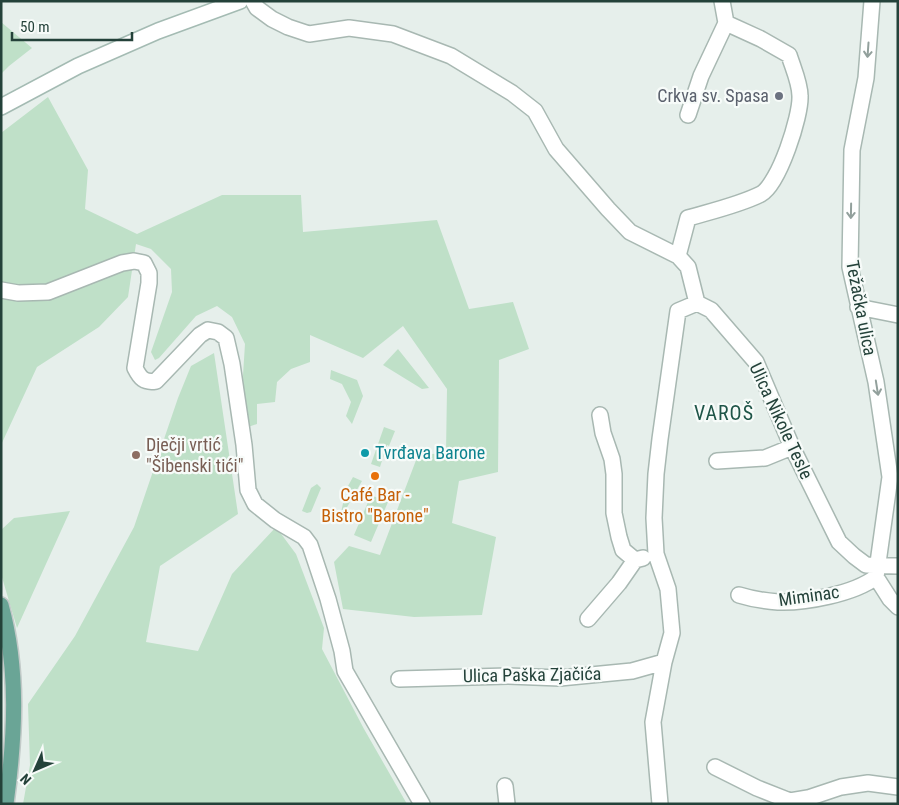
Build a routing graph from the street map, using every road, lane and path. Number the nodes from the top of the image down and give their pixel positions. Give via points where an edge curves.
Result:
1 (240, 1) edge
2 (253, 1) edge
3 (722, 1) edge
4 (872, 1) edge
5 (726, 23) junction
6 (1, 107) edge
7 (688, 115) dead end
8 (678, 256) junction
9 (1, 290) edge
10 (697, 303) junction
11 (858, 307) junction
12 (898, 315) edge
13 (600, 415) dead end
14 (792, 447) junction
15 (717, 461) dead end
16 (656, 554) junction
17 (635, 560) junction
18 (898, 566) edge
19 (876, 572) junction
20 (739, 596) dead end
21 (1, 605) edge
22 (898, 607) edge
23 (588, 619) dead end
24 (664, 662) junction
25 (398, 679) dead end
26 (715, 767) dead end
27 (505, 786) dead end
28 (898, 787) edge
29 (790, 803) edge
30 (6, 804) edge
31 (422, 804) edge
32 (507, 804) edge
33 (660, 804) edge

1 - 6 street via 149,34 78,66
2 - 8 street via 256,8 272,19 309,34 349,28 393,34 451,56 535,111 556,149 613,215 630,232
3 - 5 street
4 -> 11 street, Težačka ulica via 866,78 852,150 850,267
5 - 7 street via 701,76
5 - 8 street via 789,55 800,95 796,128 776,175 763,193 688,218
8 - 10 street via 688,267
9 - 31 street via 48,292 122,263 144,263 150,273 135,368 140,378 148,383 156,381 208,330 226,338 234,373 248,490 255,504 274,520 304,537 310,545 335,625 345,671
10 - 14 street, Ulica Nikole Tesle via 711,310 756,362
10 - 16 street via 678,311 656,474
11 - 12 street
11 -> 19 street, Težačka ulica via 876,382 890,477
13 - 17 street via 612,459 614,513 619,537 623,550
14 - 15 street via 765,458
14 - 19 street, Ulica Nikole Tesle via 839,542
16 - 17 street
16 - 24 street via 668,589 672,633
17 - 23 street
18 - 19 street, Miminac
19 - 20 street, Miminac via 852,589 825,597 780,602
19 - 22 street via 890,599
21 - 30 main road via 9,633 14,673 12,756
24 - 25 street, Ulica Paška Zjačića via 632,672 560,678
24 - 33 street via 653,722
26 - 29 street
27 - 32 street
28 - 29 street via 868,783

